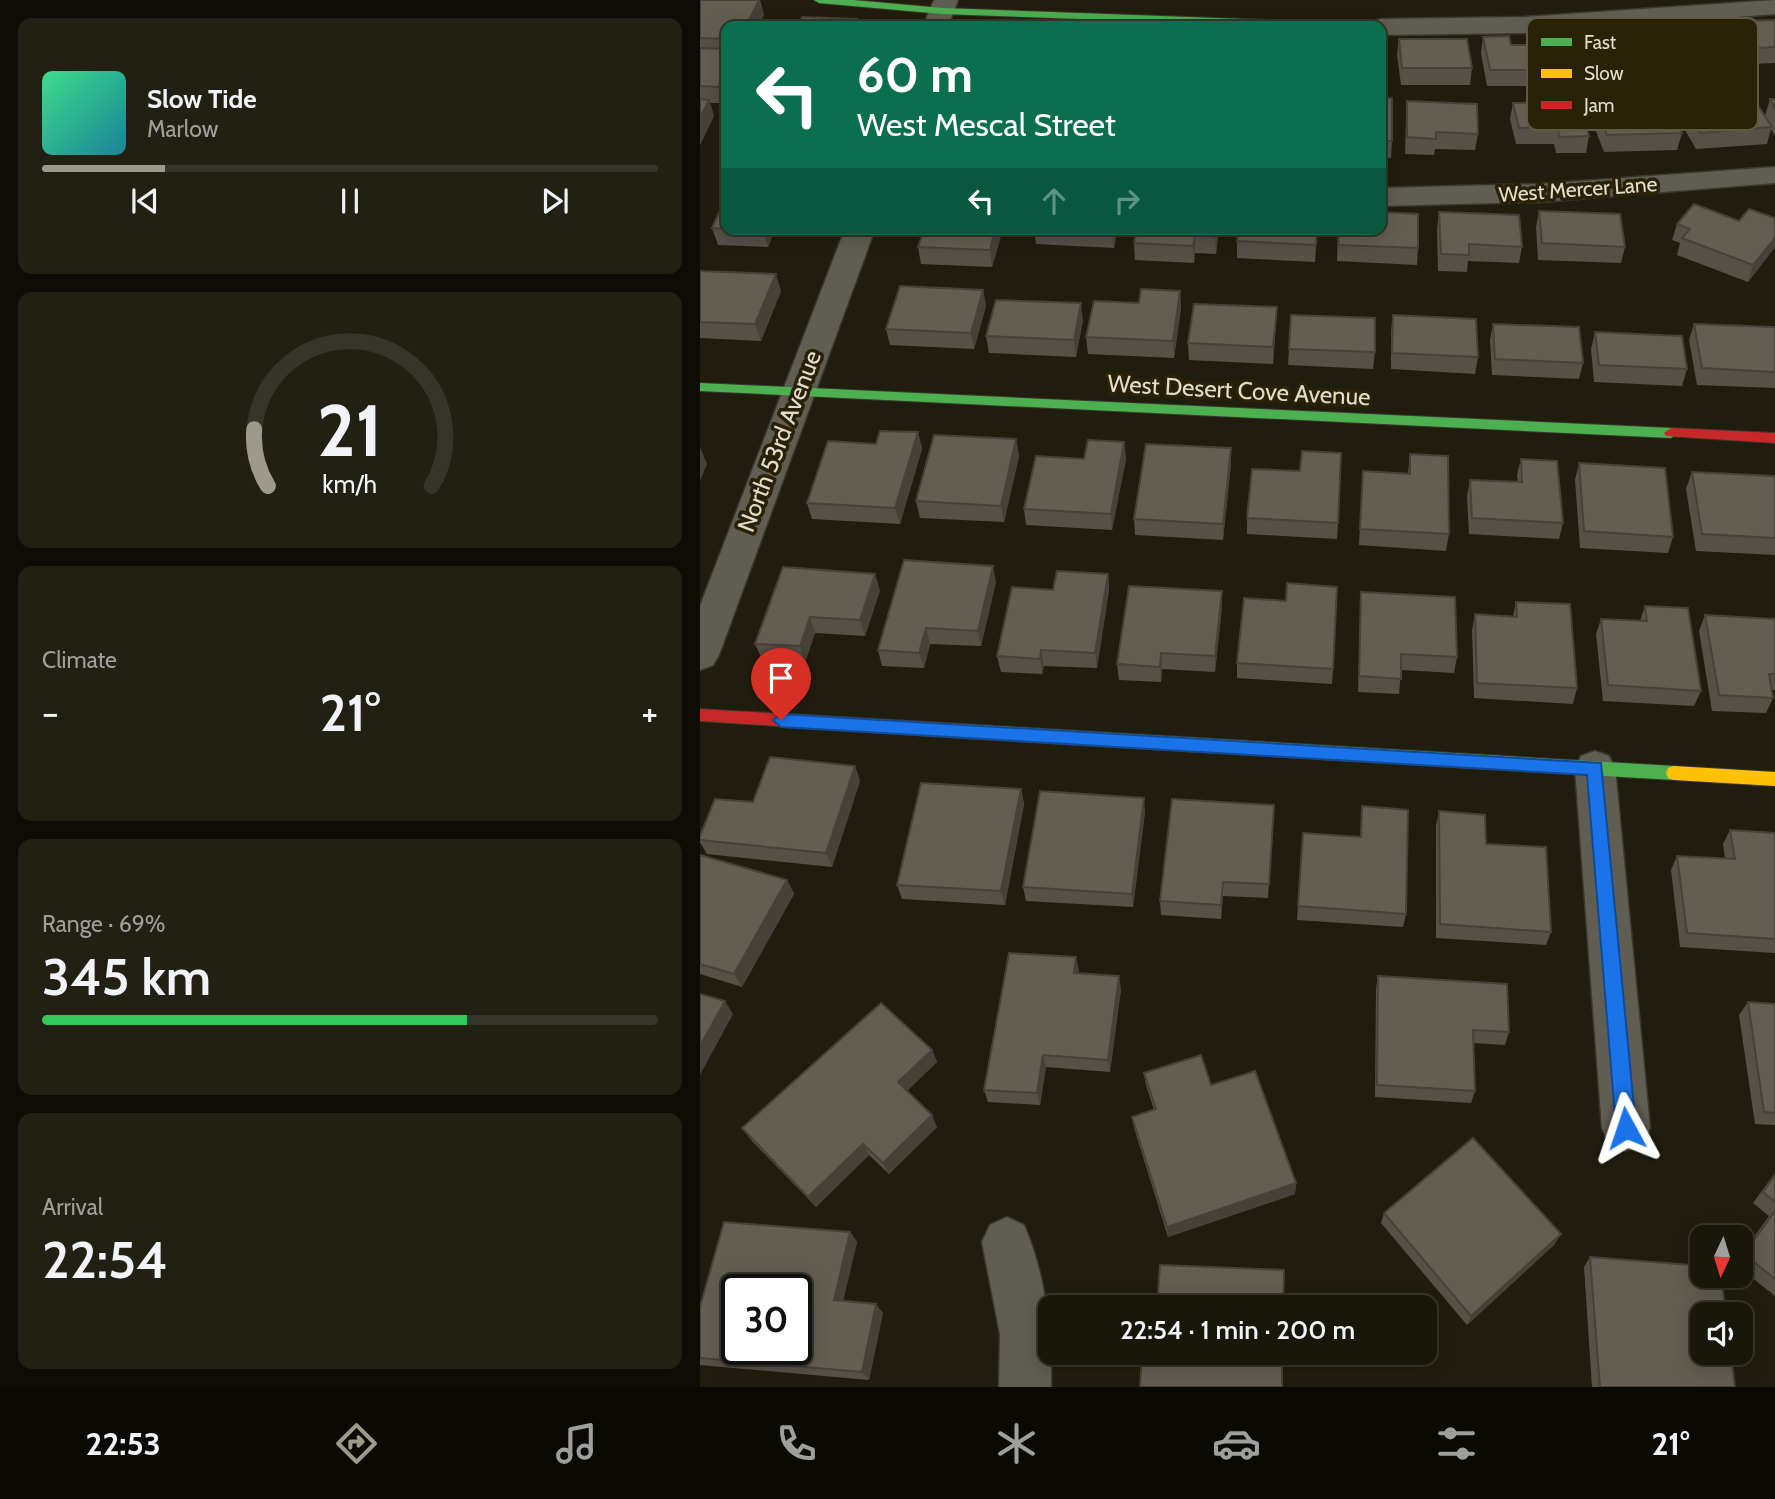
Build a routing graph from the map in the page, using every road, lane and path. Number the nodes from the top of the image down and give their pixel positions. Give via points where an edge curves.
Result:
1 (819, 0) edge
2 (1775, 7) edge
3 (941, 12) edge
4 (1622, 18) edge
5 (1208, 21) edge
6 (1527, 25) edge
7 (1386, 27) edge
8 (1775, 175) edge
9 (1386, 197) edge
10 (858, 235) edge
11 (700, 387) edge
12 (797, 391) junction
13 (1775, 438) edge
14 (700, 655) edge
15 (700, 715) edge
16 (1595, 768) junction
17 (1775, 779) edge
18 (1626, 1128) dead end
19 (1007, 1242) dead end
20 (1025, 1387) edge

1 - 3 street
2 - 4 street
3 - 5 street
6 - 7 street
8 - 9 street, West Mercer Lane via 1540,193
10 - 12 street, North 53rd Avenue
11 - 12 street, West Desert Cove Avenue
12 - 13 street, West Desert Cove Avenue
12 - 14 street, North 53rd Avenue
15 - 16 street
16 - 17 street
16 - 18 street
19 - 20 street via 1026,1334

